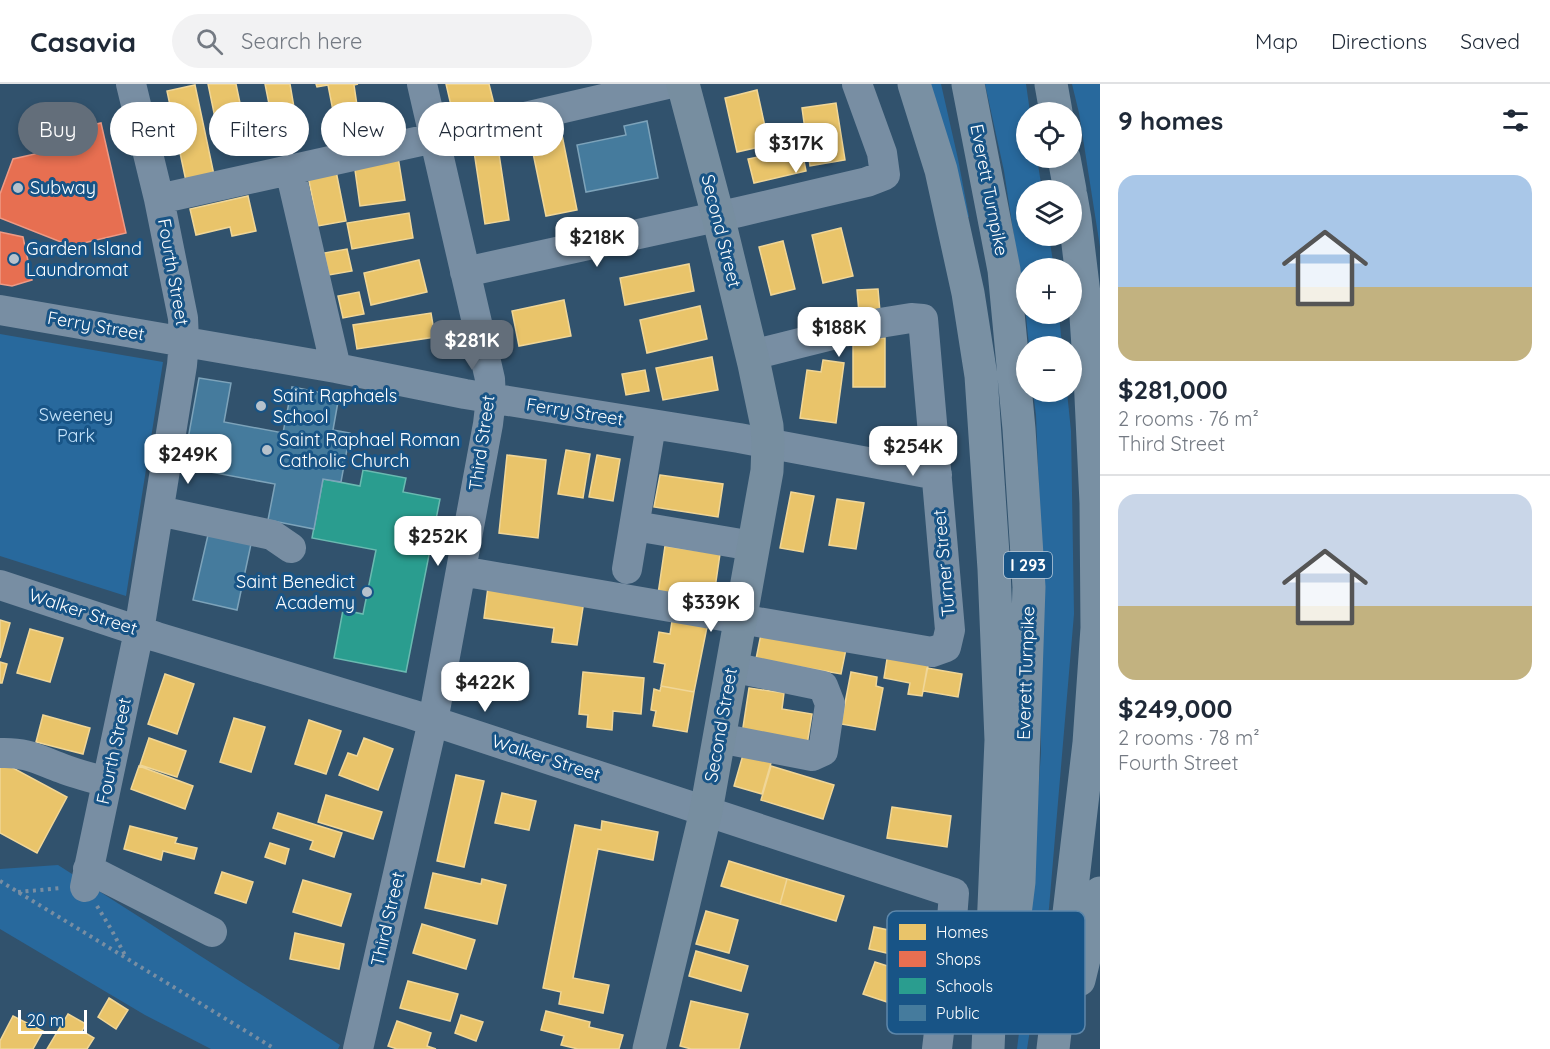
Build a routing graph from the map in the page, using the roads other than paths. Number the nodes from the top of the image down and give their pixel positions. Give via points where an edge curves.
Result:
1 (131, 84) edge
2 (422, 84) edge
3 (668, 84) edge
4 (683, 84) edge
5 (857, 84) edge
6 (914, 84) edge
7 (968, 84) edge
8 (1051, 84) edge
9 (426, 102) edge
10 (1054, 102) edge
11 (564, 108) edge
12 (418, 142) edge
13 (438, 156) edge
14 (290, 170) junction
15 (159, 199) junction
16 (718, 216) junction
17 (1078, 246) edge
18 (465, 272) junction
19 (0, 310) edge
20 (184, 341) junction
21 (752, 355) junction
22 (336, 368) junction
23 (491, 398) junction
24 (651, 425) junction
25 (768, 444) junction
26 (937, 475) junction
27 (159, 511) junction
28 (635, 526) junction
29 (753, 546) junction
30 (291, 548) dead end
31 (627, 569) dead end
32 (461, 571) junction
33 (0, 585) edge
34 (739, 620) junction
35 (140, 631) junction
36 (731, 668) junction
37 (433, 721) junction
38 (719, 738) junction
39 (0, 753) edge
40 (107, 782) junction
41 (706, 812) junction
42 (1100, 893) edge
43 (953, 911) edge
44 (994, 911) edge
45 (1015, 911) edge
46 (1069, 911) edge
47 (212, 932) dead end
48 (1085, 955) edge
49 (939, 1034) edge
50 (989, 1034) edge
51 (999, 1034) edge
52 (1055, 1034) edge
53 (1066, 1034) edge
54 (358, 1049) edge
55 (649, 1049) edge
56 (937, 1049) edge
57 (988, 1049) edge
58 (997, 1049) edge
59 (1053, 1049) edge
60 (1062, 1049) edge

1 - 15 street, Fourth Street
2 - 9 street, Third Street
3 - 11 street
4 - 16 main road, Second Street
5 - 16 street via 882,153 885,175
6 - 44 highway via 941,170 968,293 981,376 1001,740
7 - 45 highway, Everett Turnpike / I 293 via 1004,270 1029,587
8 - 10 highway
12 - 14 street
13 - 18 street, Third Street
14 - 15 street
14 - 22 street
15 - 20 street, Fourth Street via 183,318
16 - 18 street
16 - 21 main road, Second Street
17 - 46 highway via 1090,376 1097,628 1089,743
18 - 23 street, Third Street
19 - 20 street, Ferry Street
20 - 22 street, Ferry Street
20 - 27 street, Fourth Street
21 - 25 main road, Second Street via 768,426
21 - 26 street, Turner Street via 880,323 923,319
22 - 23 street, Ferry Street
23 - 24 street, Ferry Street
23 - 32 street, Third Street
24 - 25 street, Ferry Street
24 - 28 street
25 - 26 street, Ferry Street
25 - 29 main road, Second Street
26 - 34 street, Turner Street via 950,630 946,646 932,652
27 - 30 street via 272,535
27 - 35 street, Fourth Street
28 - 29 street
28 - 31 street
29 - 34 main road, Second Street
32 - 34 street
32 - 37 street, Third Street
33 - 35 street, Walker Street
34 - 36 main road, Second Street
35 - 37 street, Walker Street
35 - 40 street, Fourth Street
36 - 38 main road, Second Street
36 - 38 street via 823,686 830,704 830,752 812,756
37 - 41 street, Walker Street
37 - 54 street, Third Street
38 - 41 main road, Second Street
39 - 40 street via 28,755
40 - 47 street, Fourth Street via 87,878
41 - 43 street, Walker Street via 954,893
41 - 55 main road, Second Street
42 - 48 highway
49 - 56 street, Walker Street
50 - 57 highway
51 - 58 highway, Everett Turnpike / I 293
52 - 59 highway
53 - 60 highway

